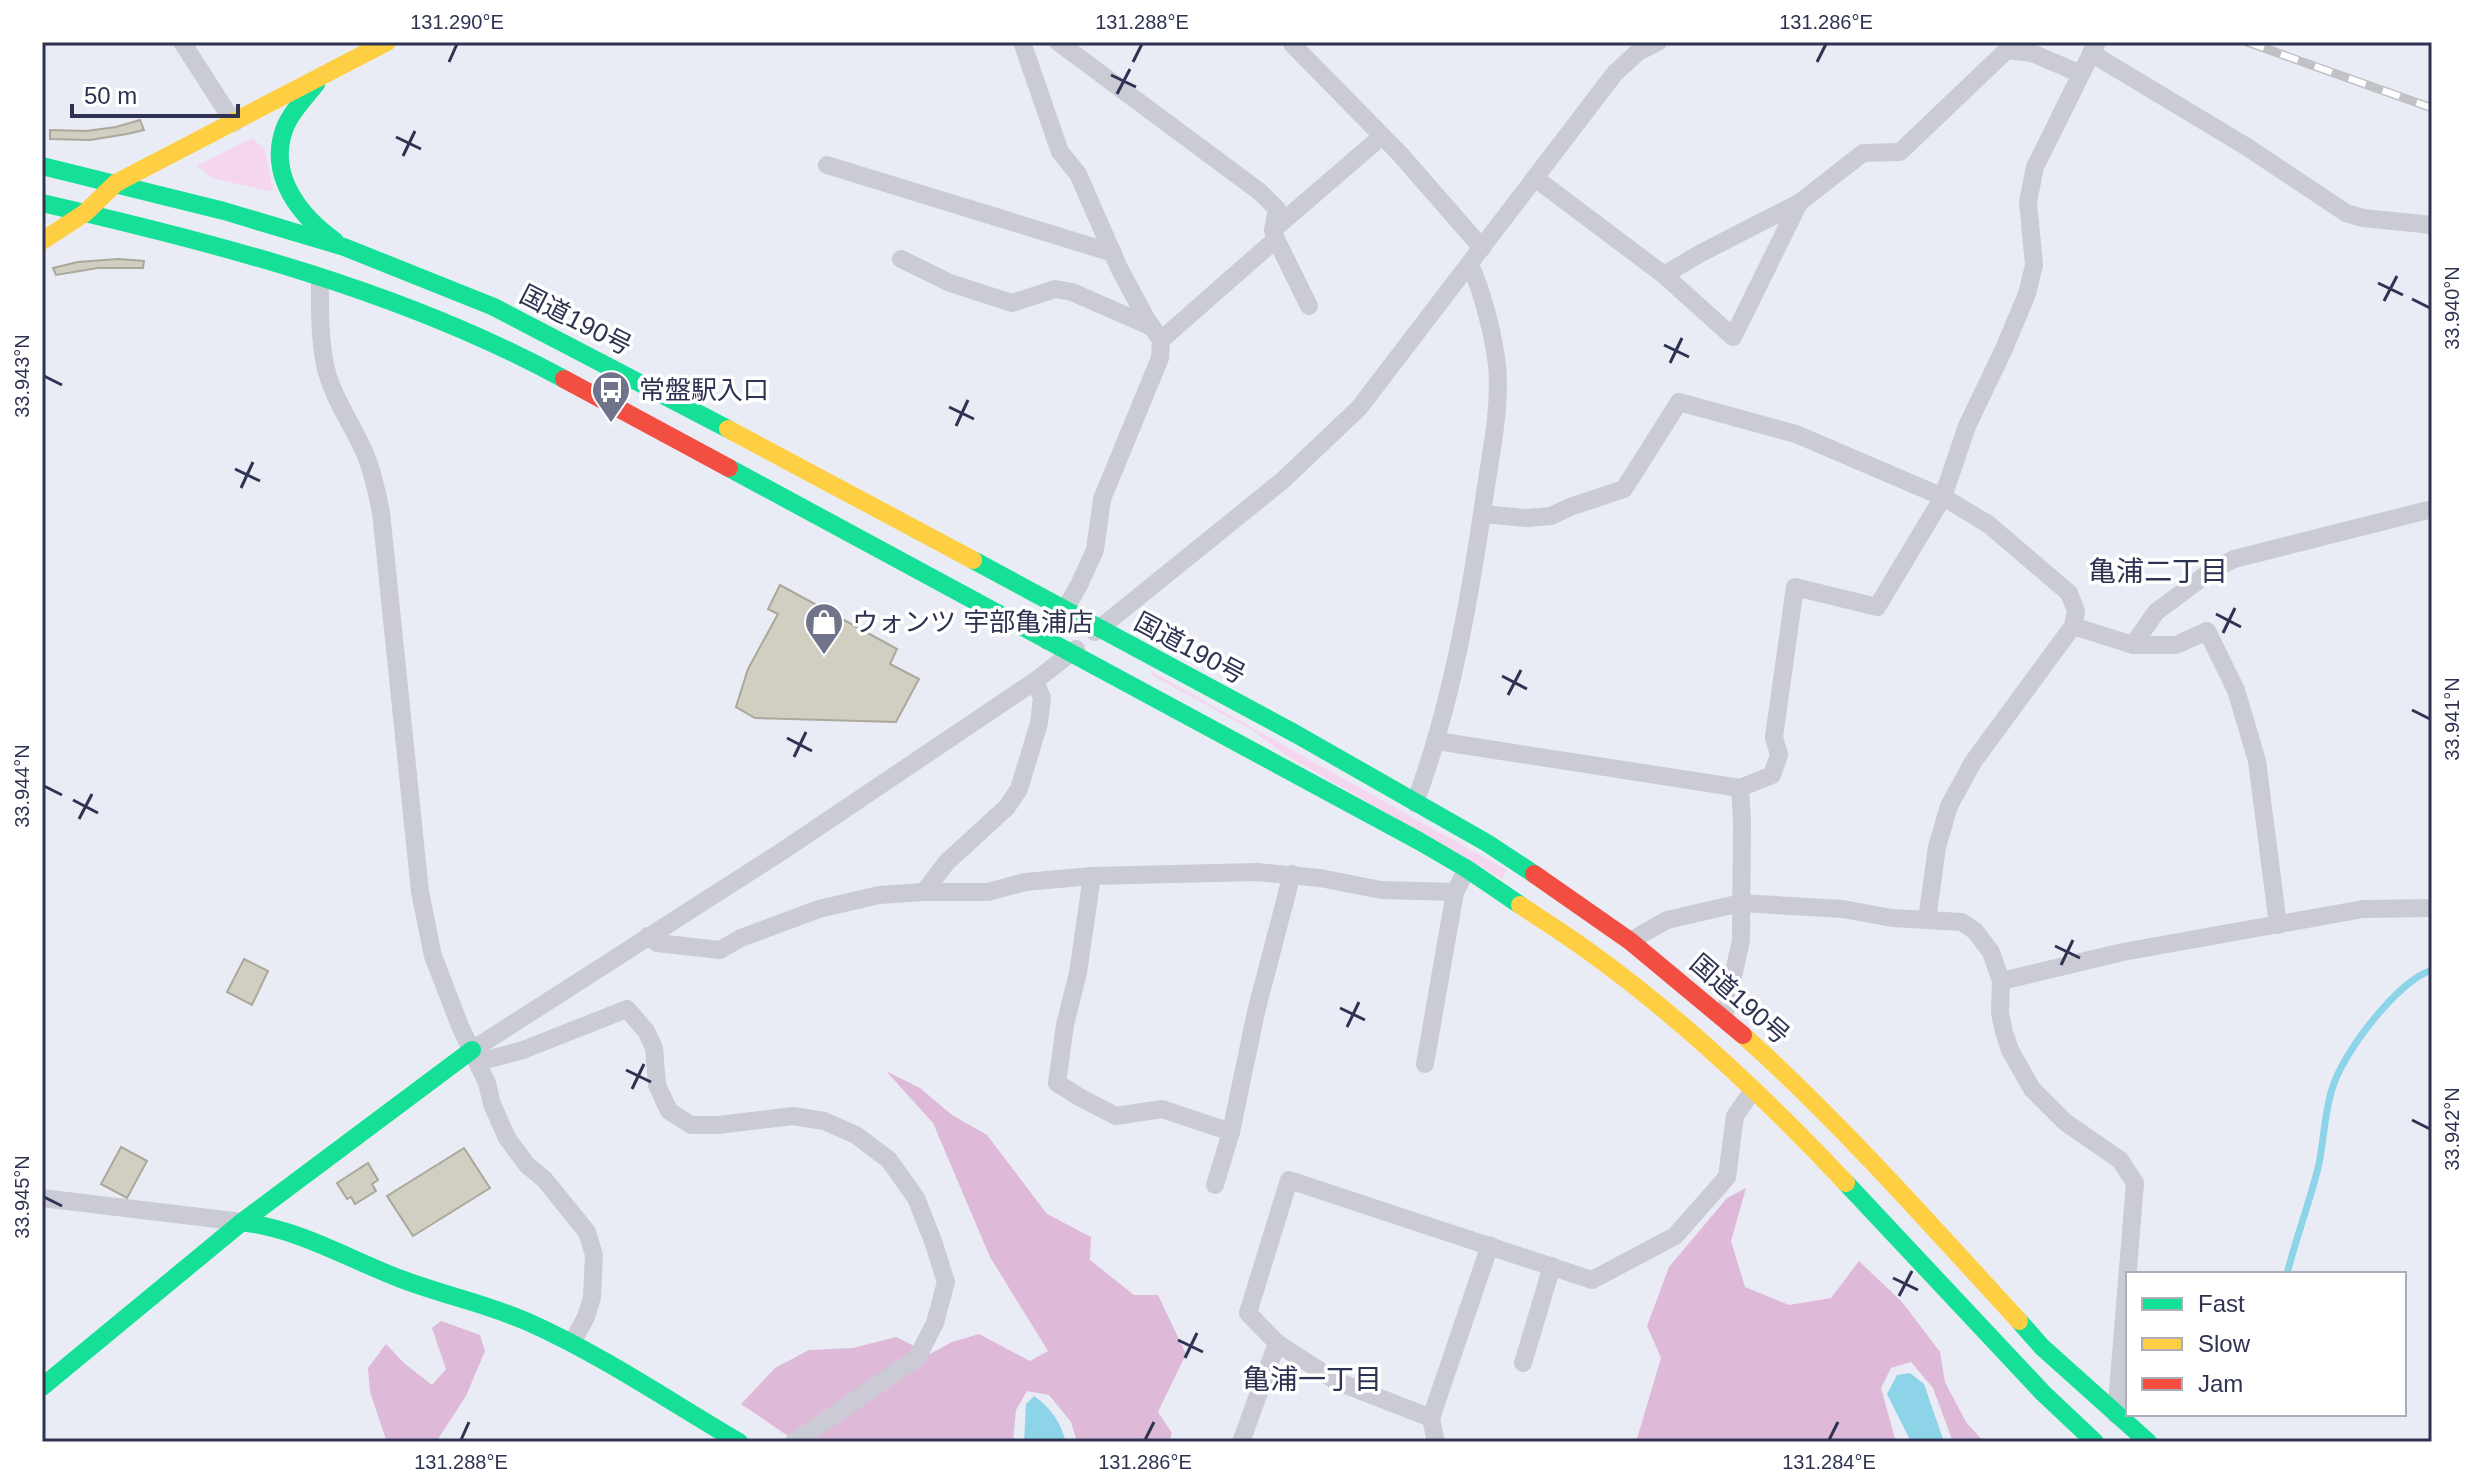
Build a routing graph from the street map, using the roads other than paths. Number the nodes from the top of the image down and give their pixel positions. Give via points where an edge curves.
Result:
1 (182, 42) edge
2 (387, 42) edge
3 (1022, 42) edge
4 (1058, 42) edge
5 (1292, 42) edge
6 (1658, 42) edge
7 (2094, 48) edge
8 (2081, 74) junction
9 (323, 75) junction
10 (234, 123) junction
11 (1382, 136) junction
12 (827, 165) dead end
13 (42, 166) edge
14 (1535, 178) junction
15 (116, 183) junction
16 (1799, 203) junction
17 (47, 208) edge
18 (85, 213) junction
19 (2432, 225) edge
20 (1275, 235) junction
21 (42, 241) edge
22 (344, 247) junction
23 (1482, 248) junction
24 (1113, 253) junction
25 (901, 259) dead end
26 (1470, 265) junction
27 (1664, 275) junction
28 (320, 277) junction
29 (1309, 306) dead end
30 (1156, 334) junction
31 (1943, 497) junction
32 (2432, 509) edge
33 (1482, 514) junction
34 (1066, 610) junction
35 (2073, 626) junction
36 (1098, 629) junction
37 (1047, 641) junction
38 (2133, 645) junction
39 (1071, 653) junction
40 (1035, 681) junction
41 (1437, 741) junction
42 (1740, 788) junction
43 (1415, 803) junction
44 (1467, 869) junction
45 (1292, 874) junction
46 (1092, 876) junction
47 (924, 892) junction
48 (1455, 892) junction
49 (1741, 903) junction
50 (2432, 908) edge
51 (1927, 920) junction
52 (2278, 925) junction
53 (648, 936) junction
54 (1630, 941) junction
55 (2001, 981) junction
56 (1724, 1018) junction
57 (475, 1056) junction
58 (1425, 1064) dead end
59 (1753, 1090) junction
60 (1231, 1132) junction
61 (1215, 1185) dead end
62 (42, 1198) edge
63 (242, 1222) junction
64 (1490, 1245) junction
65 (1552, 1266) junction
66 (2128, 1272) edge
67 (2126, 1293) edge
68 (572, 1343) junction
69 (1277, 1343) junction
70 (1523, 1363) dead end
71 (42, 1387) edge
72 (2116, 1415) junction
73 (1431, 1418) junction
74 (739, 1442) edge
75 (794, 1442) edge
76 (1241, 1442) edge
77 (1436, 1442) edge
78 (2095, 1442) edge
79 (2148, 1442) edge

1 - 10 street
2 - 9 main road
3 - 24 street via 1060,152 1078,174
4 - 20 street via 1260,192 1277,209
5 - 11 street
6 - 14 street via 1615,73
7 - 8 street
7 - 19 street via 2346,213
8 - 16 street via 2032,53 2007,50 1900,152 1863,153
8 - 31 street via 2035,167 2028,202 2034,265 2027,294 1967,426
9 - 10 main road
9 - 22 main road via 291,114 279,151 282,175 303,216
10 - 15 main road
11 - 20 street
11 - 23 street
12 - 24 street
13 - 15 main road, 国道190号
14 - 23 street
14 - 27 street
15 - 17 main road
15 - 18 main road
15 - 22 main road, 国道190号
16 - 27 street
16 - 27 street via 1733,337
17 - 18 main road
18 - 21 main road
18 - 28 main road
20 - 29 street
20 - 30 street
22 - 34 main road, 国道190号 via 531,325
23 - 26 street
24 - 30 street
25 - 30 street via 950,283 1012,303 1055,289 1072,292
26 - 33 street via 1479,282 1497,364 1496,415
26 - 36 street via 1359,408 1282,481
28 - 37 main road via 407,306 514,352
28 - 57 street via 326,369 373,472 381,512 420,892 433,956
30 - 34 street via 1160,358 1102,499 1095,550
31 - 33 street via 1796,434 1679,402 1624,489 1551,516
31 - 35 street via 1988,524 2069,593 2076,611
31 - 42 street via 1877,607 1795,587 1774,737 1779,755 1772,775
32 - 38 street via 2234,559 2156,612
33 - 41 street
34 - 36 main road, 国道190号
34 - 37 street
35 - 38 street
35 - 51 street via 1973,762 1949,806 1937,847
36 - 39 street
36 - 43 main road, 国道190号
37 - 39 main road
38 - 52 street via 2176,645 2207,631 2236,690 2257,761
39 - 40 street
39 - 44 main road
40 - 47 street via 1042,698 1039,723 1019,789
40 - 53 street
41 - 42 street
41 - 43 street
42 - 49 street
43 - 54 main road, 国道190号 via 1487,843
44 - 48 street
44 - 59 main road via 1592,953
45 - 46 street
45 - 48 street via 1381,890
45 - 60 street
46 - 47 street via 1025,882 988,892
46 - 60 street via 1057,1083 1116,1116 1162,1109
47 - 53 street via 879,895 819,909 720,950 657,943
48 - 58 street
49 - 51 street
49 - 54 street via 1667,920
49 - 56 street via 1741,940
50 - 52 street via 2363,909
51 - 55 street via 1962,922 1975,931 1991,952
52 - 55 street via 2123,952
53 - 57 street
54 - 56 main road, 国道190号
55 - 66 street via 2004,1032 2032,1089 2065,1122 2120,1160 2135,1183
56 - 72 main road, 国道190号 via 1795,1082 2042,1347
57 - 63 main road
57 - 68 street via 507,1138 587,1232 594,1255 592,1297
57 - 75 street via 523,1050 627,1009 654,1048 657,1085 669,1111 691,1125 793,1116 824,1121 856,1135 889,1160 916,1198 946,1282 935,1323 917,1358
59 - 65 street via 1735,1116 1727,1177 1675,1236 1592,1280
59 - 78 main road
60 - 61 street
62 - 63 street
63 - 68 main road via 304,1235
63 - 71 main road
64 - 65 street
64 - 69 street via 1289,1180 1248,1313
64 - 73 street
65 - 70 street
67 - 72 street
68 - 74 main road
69 - 73 street via 1336,1381
69 - 76 street
72 - 79 main road, 国道190号
73 - 77 street

